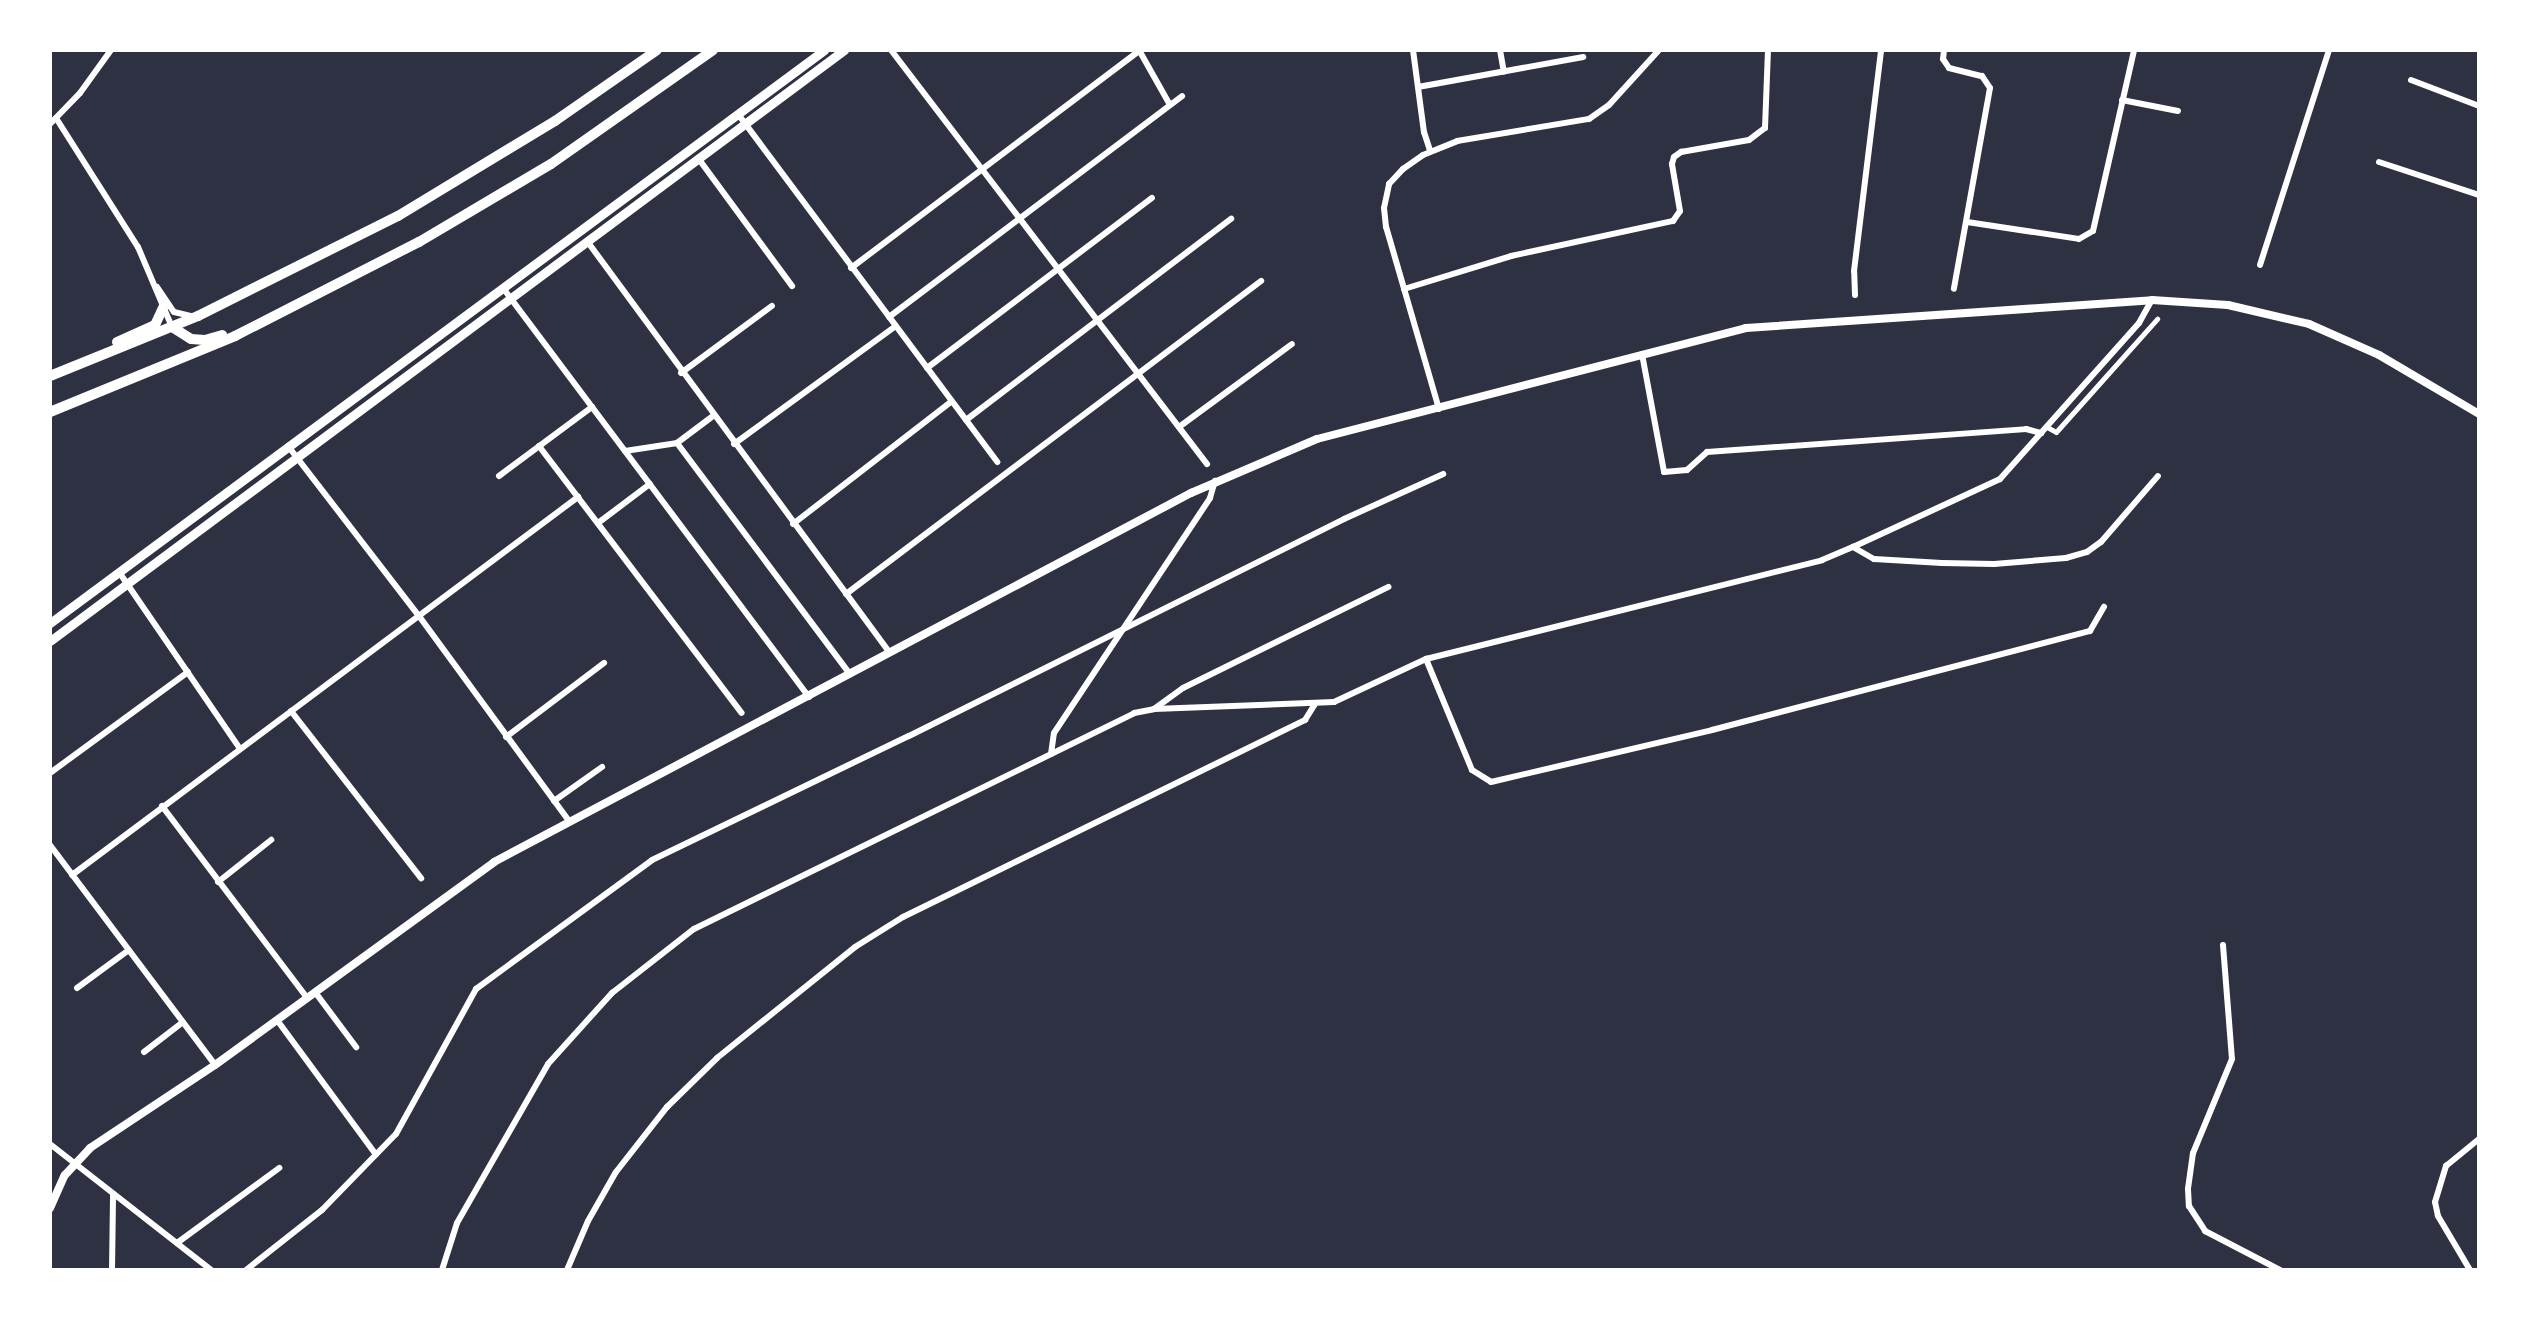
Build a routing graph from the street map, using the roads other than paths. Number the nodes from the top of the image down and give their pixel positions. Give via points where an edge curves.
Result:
1 (111, 50) edge
2 (657, 50) edge
3 (713, 50) edge
4 (824, 50) edge
5 (844, 50) edge
6 (891, 50) edge
7 (1139, 50) edge
8 (1413, 50) edge
9 (1500, 50) edge
10 (1768, 50) edge
11 (1881, 50) edge
12 (1944, 50) edge
13 (2134, 50) edge
14 (2329, 50) edge
15 (1658, 51) edge
16 (1583, 57) dead end
17 (1504, 72) junction
18 (2411, 80) dead end
19 (1418, 87) junction
20 (1182, 96) dead end
21 (2122, 100) junction
22 (1170, 105) junction
23 (2479, 106) edge
24 (2178, 111) dead end
25 (738, 114) junction
26 (56, 118) junction
27 (50, 124) edge
28 (743, 124) junction
29 (1430, 151) junction
30 (698, 158) junction
31 (2379, 162) dead end
32 (981, 170) junction
33 (2479, 195) edge
34 (1152, 198) dead end
35 (1231, 219) dead end
36 (1021, 220) junction
37 (1967, 222) junction
38 (580, 232) junction
39 (587, 241) junction
40 (2260, 265) dead end
41 (851, 268) junction
42 (1059, 269) junction
43 (348, 280) junction
44 (1261, 281) dead end
45 (155, 284) junction
46 (792, 286) dead end
47 (503, 288) junction
48 (1404, 289) junction
49 (1954, 289) dead end
50 (1855, 295) dead end
51 (511, 298) junction
52 (2152, 300) junction
53 (772, 306) dead end
54 (163, 308) junction
55 (198, 316) junction
56 (889, 317) junction
57 (2157, 319) dead end
58 (1099, 320) junction
59 (896, 326) junction
60 (172, 327) junction
61 (1292, 344) dead end
62 (1642, 354) junction
63 (927, 368) junction
64 (681, 373) junction
65 (1139, 373) junction
66 (53, 375) edge
67 (951, 402) junction
68 (592, 407) junction
69 (1439, 409) junction
70 (50, 412) edge
71 (2479, 414) edge
72 (713, 416) junction
73 (966, 420) junction
74 (1179, 427) junction
75 (2047, 427) junction
76 (2041, 433) junction
77 (677, 443) junction
78 (734, 444) junction
79 (288, 446) junction
80 (539, 446) junction
81 (625, 451) junction
82 (297, 458) junction
83 (997, 462) dead end
84 (1207, 464) dead end
85 (1443, 474) dead end
86 (499, 476) dead end
87 (2158, 476) dead end
88 (1215, 481) junction
89 (650, 484) junction
90 (578, 497) junction
91 (598, 523) junction
92 (793, 524) junction
93 (1853, 547) junction
94 (119, 572) junction
95 (127, 584) junction
96 (1388, 587) dead end
97 (846, 594) junction
98 (2104, 607) dead end
99 (419, 616) junction
100 (50, 623) edge
101 (1120, 631) junction
102 (50, 641) edge
103 (890, 653) junction
104 (1426, 659) junction
105 (604, 663) dead end
106 (188, 672) junction
107 (850, 674) junction
108 (809, 697) junction
109 (1315, 704) junction
110 (1154, 709) junction
111 (291, 711) junction
112 (742, 713) dead end
113 (506, 737) junction
114 (240, 749) junction
115 (1051, 754) junction
116 (602, 767) dead end
117 (50, 773) edge
118 (554, 801) junction
119 (162, 806) junction
120 (569, 821) junction
121 (271, 840) dead end
122 (50, 845) edge
123 (72, 875) junction
124 (421, 878) dead end
125 (218, 882) junction
126 (2223, 945) dead end
127 (129, 950) junction
128 (77, 988) dead end
129 (311, 995) junction
130 (277, 1020) junction
131 (183, 1022) junction
132 (356, 1047) dead end
133 (144, 1052) dead end
134 (215, 1065) junction
135 (2479, 1139) edge
136 (50, 1144) edge
137 (376, 1155) junction
138 (74, 1164) junction
139 (279, 1168) dead end
140 (113, 1194) junction
141 (50, 1208) edge
142 (177, 1243) junction
143 (112, 1270) edge
144 (211, 1270) edge
145 (246, 1270) edge
146 (442, 1270) edge
147 (567, 1270) edge
148 (2280, 1270) edge
149 (2470, 1270) edge

1 - 26 street
2 - 55 main road via 444,190
3 - 43 main road via 551,164
4 - 25 main road
5 - 28 main road
6 - 32 street
7 - 22 street
7 - 32 street
8 - 19 street
9 - 17 street
10 - 48 street via 1766,122 1761,133 1677,154 1672,164 1680,211 1668,224 1511,256
11 - 50 street
12 - 37 street via 1949,68 1985,78 1990,88
13 - 21 street
14 - 40 street
15 - 29 street via 1609,105 1589,119 1474,137
16 - 17 street
17 - 19 street
18 - 23 street
19 - 29 street
20 - 22 street
21 - 24 street
21 - 37 street via 2093,231 2086,238
22 - 36 street
25 - 28 street
25 - 38 main road
26 - 27 street
26 - 45 street via 115,208
28 - 30 main road
28 - 41 street
29 - 48 street via 1395,176 1385,193 1386,227
30 - 39 main road
30 - 46 street
31 - 33 street
32 - 36 street
32 - 41 street
34 - 42 street
35 - 58 street
36 - 42 street
36 - 56 street
37 - 49 street
38 - 39 street
38 - 47 main road
39 - 51 main road
39 - 64 street
41 - 56 street
42 - 58 street
42 - 63 street
43 - 60 main road via 210,340 182,337
43 - 70 main road via 177,362
44 - 65 street
45 - 54 street
45 - 55 street via 174,312
47 - 51 street
47 - 79 main road
48 - 69 street
51 - 68 street
51 - 82 main road
52 - 62 street via 1746,328
52 - 71 street via 2228,305 2309,324 2379,355
52 - 75 street via 2139,323
53 - 64 street
54 - 60 street
54 - 66 main road via 151,327
55 - 60 main road
56 - 59 street
57 - 75 street via 2056,432
58 - 65 street
58 - 73 street
59 - 63 street
59 - 78 street
60 - 66 main road
61 - 74 street
62 - 69 street
62 - 76 street via 1664,472 1687,470 1707,452 2026,429
63 - 67 street
64 - 72 street
65 - 74 street
65 - 97 street
67 - 73 street
67 - 92 street
68 - 80 street
68 - 81 street
69 - 88 street via 1317,439
72 - 77 street
72 - 78 street
73 - 83 street
74 - 84 street
75 - 76 street
76 - 93 street via 1992,484
77 - 81 street
77 - 107 street
78 - 92 street
79 - 82 street
79 - 94 main road
80 - 86 street
80 - 90 street
81 - 89 street
82 - 95 main road
82 - 99 street
85 - 101 street
87 - 93 street via 2101,542 2066,558 1942,563 1874,559
88 - 101 street via 1210,498
88 - 103 street
89 - 91 street
89 - 108 street
90 - 91 street
90 - 99 street
91 - 112 street
92 - 97 street
93 - 104 street via 1822,560
94 - 95 street
94 - 100 main road
95 - 102 main road
95 - 106 street
96 - 110 street via 1183,688
97 - 103 street
98 - 104 street via 2090,631 1491,782 1472,770
99 - 111 street
99 - 113 street
101 - 115 street via 1054,733
101 - 137 street via 652,860 476,989 396,1134
103 - 107 street
104 - 109 street via 1345,699
105 - 113 street
106 - 114 street
106 - 117 street
107 - 108 street
108 - 120 street
109 - 110 street
109 - 147 street via 1305,720 903,917 855,947 717,1058 667,1107 616,1172
110 - 115 street via 1134,713
111 - 114 street
111 - 124 street
113 - 118 street
114 - 119 street
115 - 146 street via 708,921 621,986 538,1079 457,1223
116 - 118 street
118 - 120 street
119 - 123 street
119 - 125 street
120 - 129 street via 467,879
121 - 125 street
122 - 123 street
123 - 127 street
125 - 129 street
126 - 148 street via 2232,1059 2193,1153 2189,1206 2205,1231
127 - 128 street
127 - 131 street
129 - 130 street
129 - 132 street
130 - 134 street
130 - 137 street
131 - 133 street
131 - 134 street
134 - 138 street
135 - 149 street via 2446,1166 2435,1202
136 - 138 street
137 - 145 street via 322,1210
138 - 140 street
138 - 141 street
139 - 142 street
140 - 142 street
140 - 143 street
142 - 144 street

